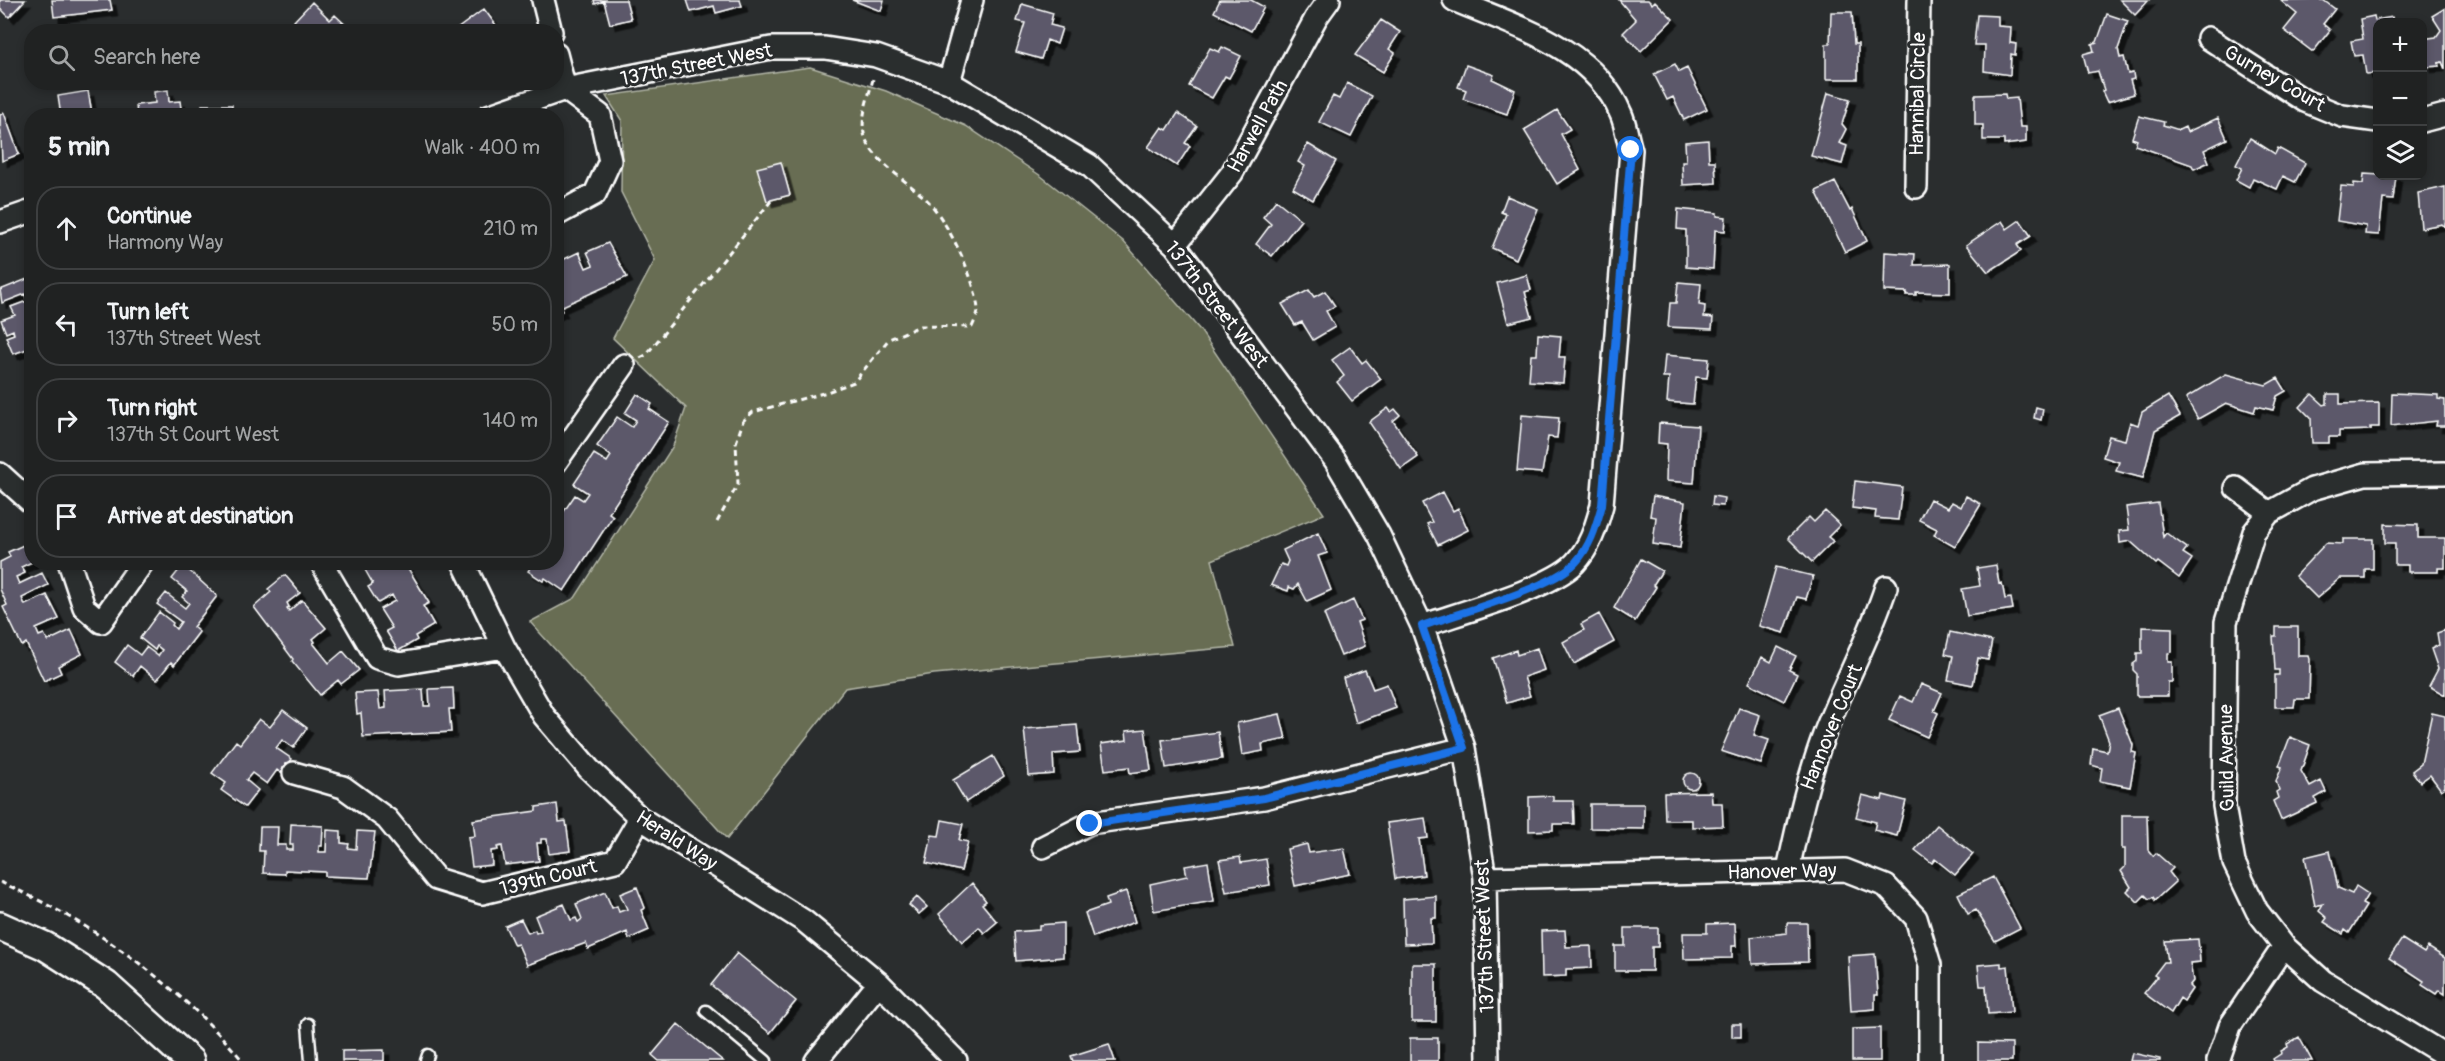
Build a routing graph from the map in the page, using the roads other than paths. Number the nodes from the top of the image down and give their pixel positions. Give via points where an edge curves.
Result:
1 (543, 0) edge
2 (972, 0) edge
3 (1329, 0) edge
4 (1454, 0) edge
5 (1919, 0) edge
6 (549, 24) edge
7 (2208, 38) dead end
8 (949, 82) junction
9 (564, 85) edge
10 (565, 89) junction
11 (562, 90) edge
12 (511, 108) edge
13 (2445, 115) edge
14 (2373, 120) edge
15 (2427, 120) edge
16 (1916, 187) dead end
17 (564, 211) edge
18 (24, 214) edge
19 (0, 222) edge
20 (1175, 245) junction
21 (624, 365) road end
22 (564, 451) edge
23 (2445, 473) edge
24 (0, 474) edge
25 (2236, 488) dead end
26 (24, 496) edge
27 (2269, 513) junction
28 (72, 570) edge
29 (138, 570) edge
30 (326, 570) edge
31 (467, 570) edge
32 (1886, 587) dead end
33 (1422, 626) junction
34 (504, 647) junction
35 (1464, 748) junction
36 (294, 773) dead end
37 (640, 818) junction
38 (1043, 847) dead end
39 (1788, 870) junction
40 (1485, 878) junction
41 (0, 926) edge
42 (2284, 946) junction
43 (879, 983) junction
44 (706, 1011) dead end
45 (308, 1024) dead end
46 (2445, 1055) edge
47 (190, 1061) edge
48 (311, 1061) edge
49 (766, 1061) edge
50 (816, 1061) edge
51 (956, 1061) edge
52 (1488, 1061) edge
53 (1930, 1061) edge
54 (2218, 1061) edge

1 - 6 street
2 - 8 street
3 - 20 street, Harwell Path via 1232,173
4 - 33 street via 1557,43 1601,80 1621,114 1631,150 1602,505 1592,540 1575,564 1550,581
5 - 16 street, Hannibal Circle
7 - 14 street, Gurney Court via 2305,101 2342,116
8 - 10 street, 137th Street West via 876,56 825,48 771,48
8 - 20 street, 137th Street West via 1089,165
9 - 10 street
10 - 17 street via 600,115 610,161 595,194
11 - 12 street, 137th Street West
13 - 15 street
18 - 19 street
20 - 33 street, 137th Street West via 1335,460 1379,535
21 - 22 street
23 - 27 street, Guild Avenue via 2365,474 2312,489
24 - 26 street
25 - 27 street
27 - 42 street, Guild Avenue via 2254,532 2226,622 2224,806 2234,863 2257,911
28 - 29 street via 84,607 100,622
30 - 34 street via 377,657 399,664
31 - 34 street, Herald Way
32 - 39 street, Hannover Court via 1805,790
33 - 35 street, 137th Street West
34 - 37 street, Herald Way via 544,716 589,769
35 - 38 street via 1264,798 1090,824
35 - 40 street, 137th Street West
36 - 37 street, 139th Court via 343,787 387,819 436,879 482,893 615,861
37 - 43 street, Herald Way via 804,921
39 - 40 street, Hanover Way
39 - 53 street, Hanover Way via 1845,870 1886,886 1916,918 1930,965
40 - 52 street, 137th Street West
41 - 47 street via 45,946 106,986
42 - 46 street, Guild Avenue via 2323,981
42 - 54 street via 2230,1026
43 - 50 street
43 - 51 street, Herald Way
44 - 49 lane
45 - 48 lane

